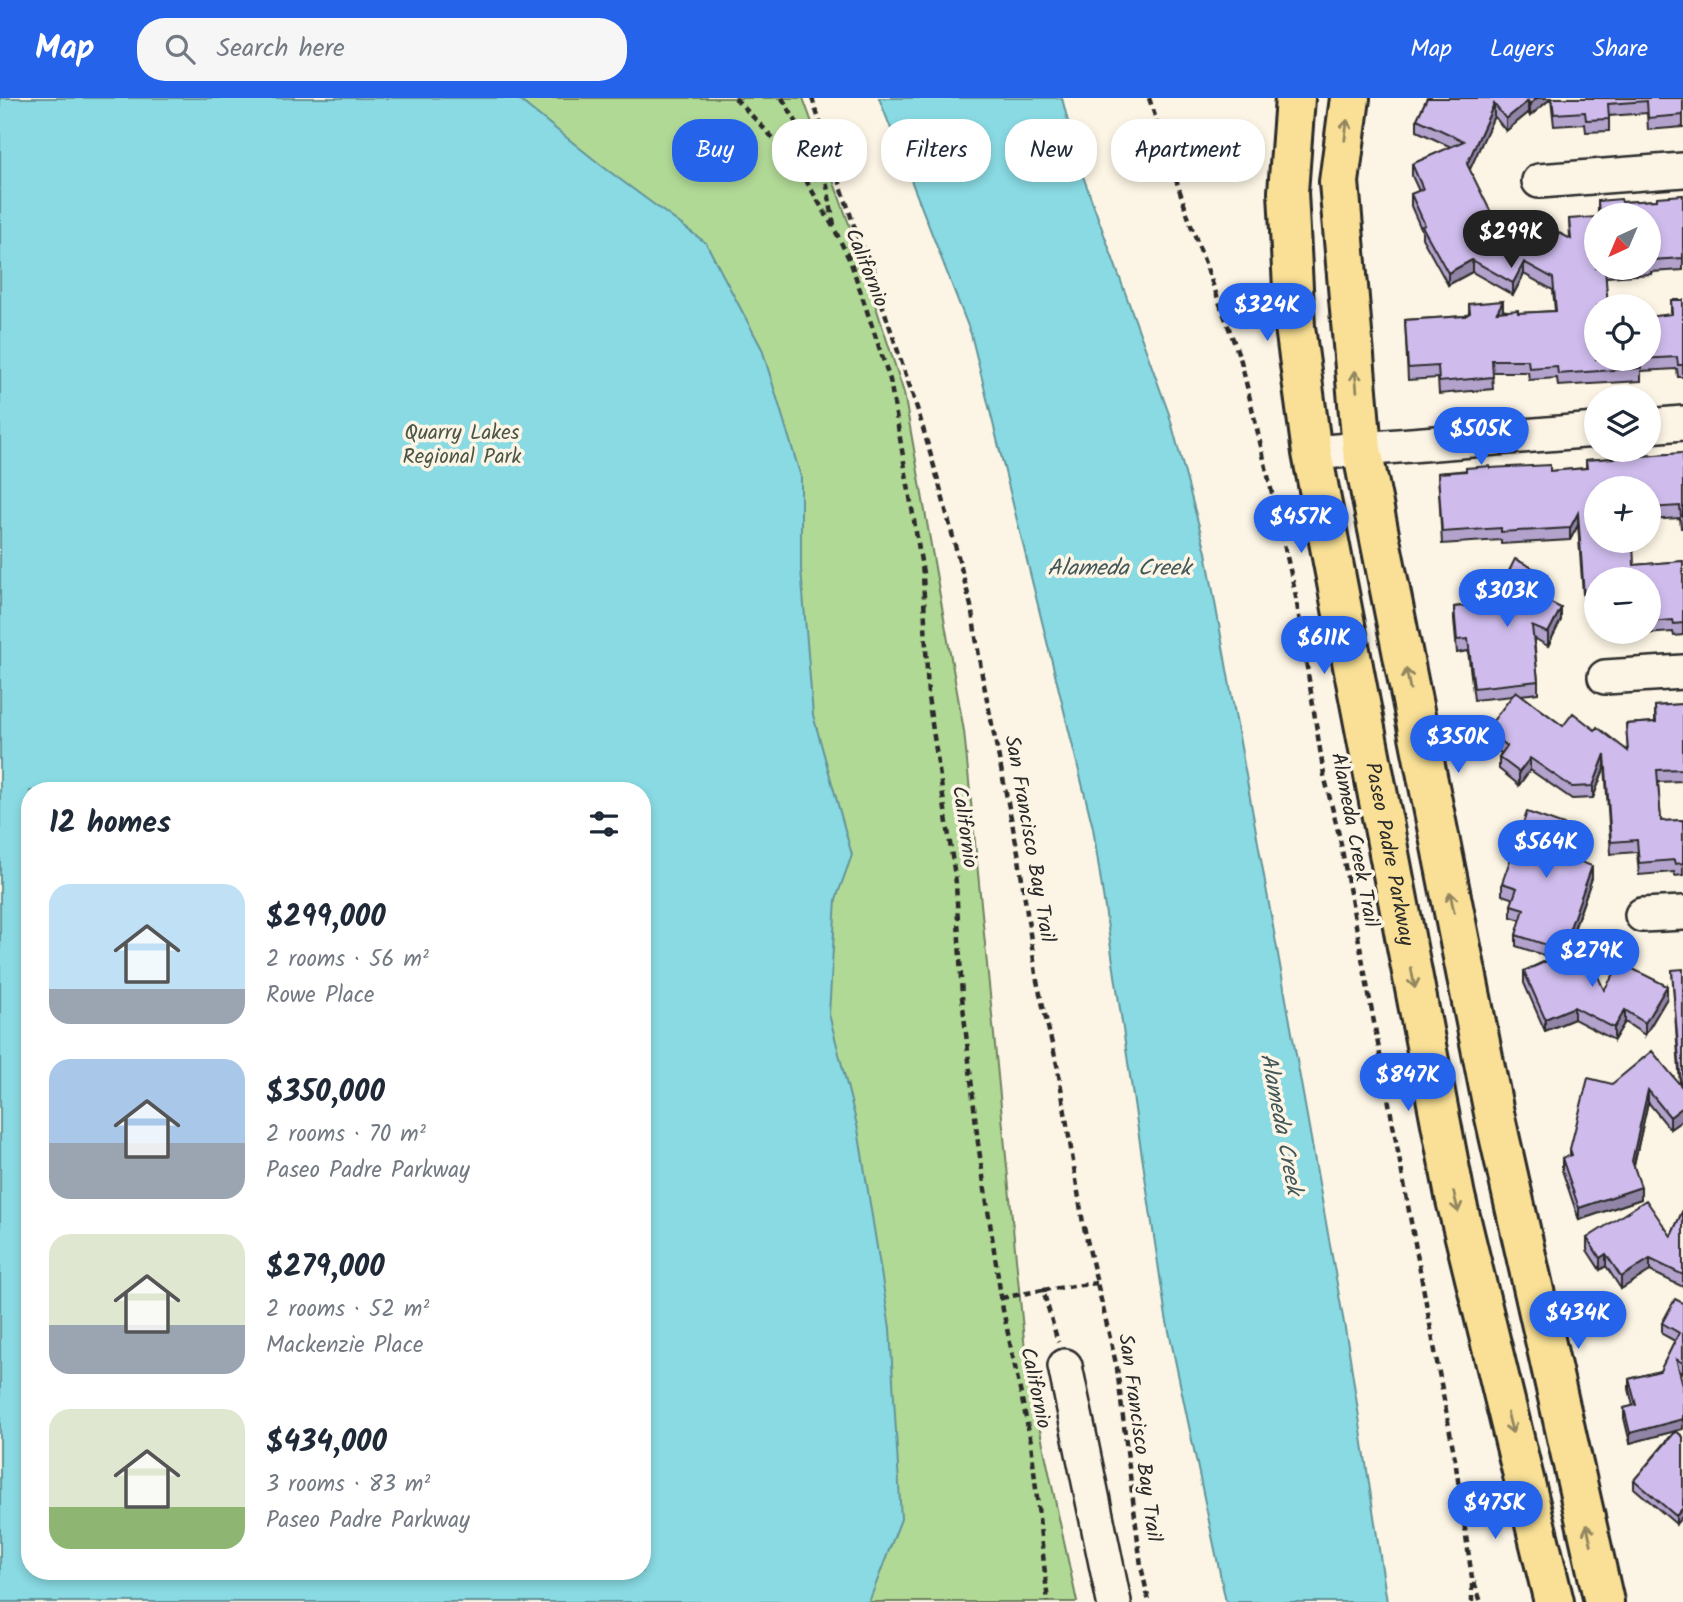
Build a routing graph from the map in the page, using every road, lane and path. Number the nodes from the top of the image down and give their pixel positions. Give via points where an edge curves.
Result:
1 (735, 98) edge
2 (782, 98) edge
3 (812, 98) edge
4 (1149, 98) edge
5 (1295, 98) edge
6 (1350, 98) edge
7 (1683, 170) edge
8 (1539, 181) dead end
9 (835, 230) junction
10 (1683, 423) edge
11 (1661, 425) edge
12 (1584, 431) edge
13 (1362, 449) junction
14 (1312, 453) junction
15 (1683, 672) edge
16 (1605, 677) dead end
17 (1683, 913) edge
18 (1642, 915) dead end
19 (1097, 1283) junction
20 (1043, 1290) junction
21 (1001, 1298) junction
22 (1065, 1366) joint
23 (1522, 1473) junction
24 (1472, 1578) junction
25 (1048, 1602) edge
26 (1114, 1602) edge
27 (1149, 1602) edge
28 (1472, 1602) edge
29 (1481, 1602) edge
30 (1534, 1602) edge
31 (1554, 1602) edge
32 (1604, 1602) edge

1 - 9 path, Californio via 794,160
2 - 9 path via 826,180
3 - 19 path, San Francisco Bay Trail via 858,238 873,265 961,567
4 - 24 path, Alameda Creek Trail via 1241,361 1295,591 1324,775 1340,839 1455,1459
5 - 14 main road, Paseo Padre Parkway via 1289,226 1294,327
13 -> 6 main road via 1339,182
7 - 8 street
9 - 21 path, Californio via 852,263 890,380 923,573 928,697 956,883 962,997
10 - 11 street
12 - 13 street
13 - 14 street
32 -> 13 main road via 1494,1113
14 -> 23 main road, Paseo Padre Parkway via 1455,1196
15 - 16 street
17 - 18 street
19 - 20 path
19 - 27 path, San Francisco Bay Trail via 1118,1368
20 - 21 path
20 - 22 path
21 - 25 path, Californio via 1031,1442
22 - 26 street
23 - 30 main road
23 - 31 main road, Paseo Padre Parkway
24 - 28 path, Alameda Creek Trail
24 - 29 path

